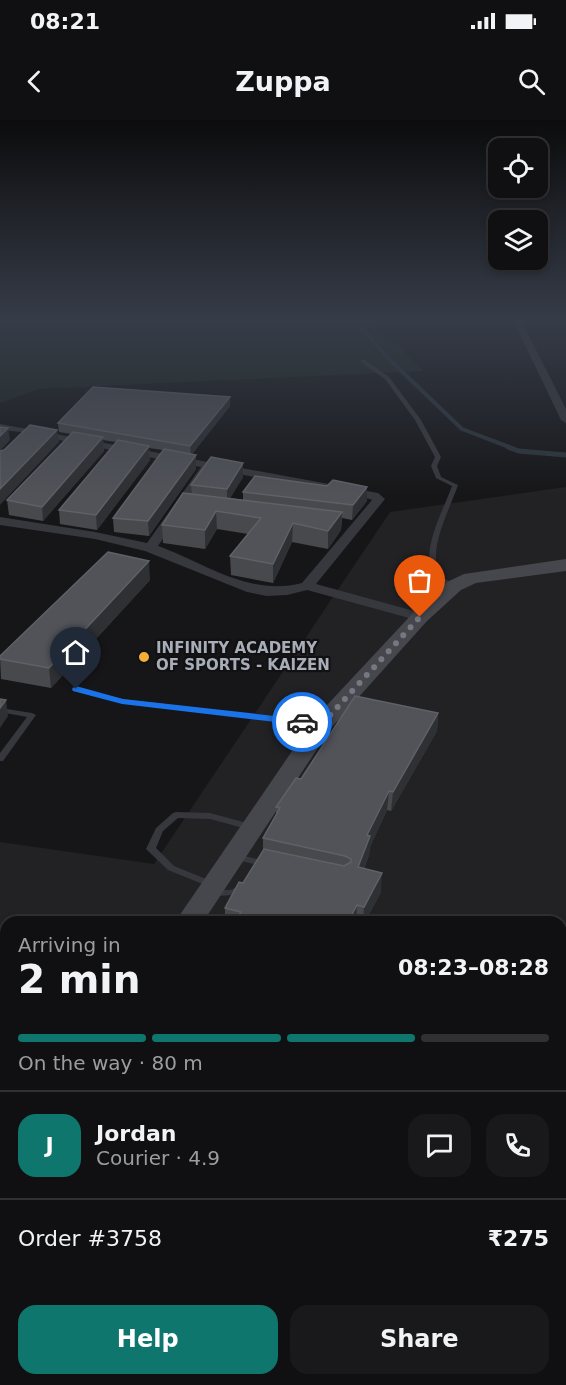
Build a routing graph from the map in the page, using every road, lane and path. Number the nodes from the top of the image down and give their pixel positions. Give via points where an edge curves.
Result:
1 (388, 379) edge
2 (546, 379) edge
3 (566, 420) edge
4 (0, 427) edge
5 (29, 431) junction
6 (15, 445) edge
7 (207, 464) junction
8 (0, 521) edge
9 (150, 548) junction
10 (566, 565) edge
11 (307, 586) junction
12 (454, 586) junction
13 (420, 617) junction
14 (76, 689) dead end
15 (0, 710) edge
16 (322, 724) junction
17 (0, 759) edge
18 (251, 827) junction
19 (233, 857) junction
20 (279, 866) edge
21 (253, 870) junction
22 (211, 888) junction
23 (193, 916) edge

1 - 12 lane via 438,457 434,465 439,477 455,485 432,556 438,576
2 - 3 street
4 - 5 street
5 - 6 street
5 - 7 street via 67,443 159,460
7 - 9 street via 186,505
7 - 11 street via 254,479 379,499 351,525
8 - 9 street via 104,533
9 - 11 street via 252,590 275,593
10 - 12 main road via 471,578
11 - 13 street
12 - 13 main road
13 - 16 main road
14 - 16 lane via 122,702
15 - 17 lane via 32,715
16 - 18 main road
18 - 19 main road
18 - 22 lane via 210,816 176,815 159,830 151,849 171,868
19 - 21 lane
19 - 22 main road
20 - 21 lane
21 - 22 lane via 244,887 231,894
22 - 23 main road

